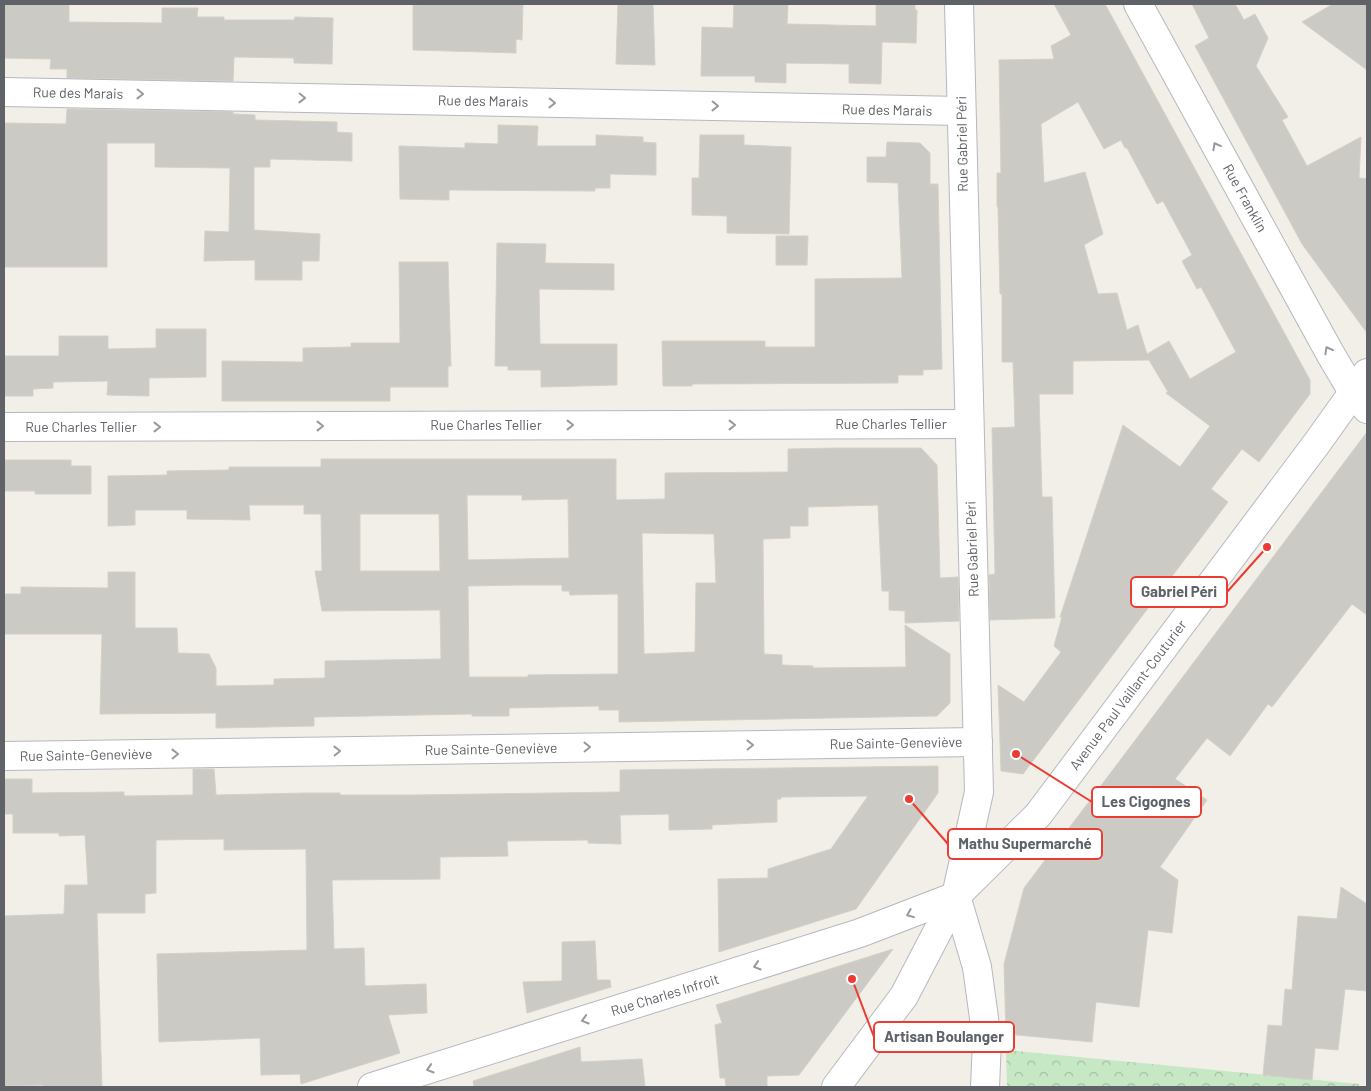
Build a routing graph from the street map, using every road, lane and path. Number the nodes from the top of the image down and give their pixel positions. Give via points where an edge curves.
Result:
1 (959, 4) edge
2 (1138, 4) edge
3 (4, 92) edge
4 (961, 111) junction
5 (1362, 391) edge
6 (968, 424) junction
7 (4, 427) edge
8 (978, 742) junction
9 (4, 756) edge
10 (956, 896) junction
11 (372, 1087) edge
12 (836, 1087) edge
13 (985, 1087) edge

1 - 4 street, Rue Gabriel Péri
5 -> 2 street, Rue Franklin
3 -> 4 street, Rue des Marais
4 - 6 street, Rue Gabriel Péri
5 - 10 street, Avenue Paul Vaillant-Couturier via 1311,451 1038,815
7 -> 6 street, Rue Charles Tellier
6 - 8 street, Rue Gabriel Péri
9 -> 8 street, Rue Sainte-Geneviève
8 - 10 street, Rue Gabriel Péri via 979,792
10 -> 11 street, Rue Charles Infroit via 860,934
10 - 12 street, Avenue Paul Vaillant-Couturier via 904,996
10 - 13 street, Rue Gabriel Péri via 977,967 987,1040

